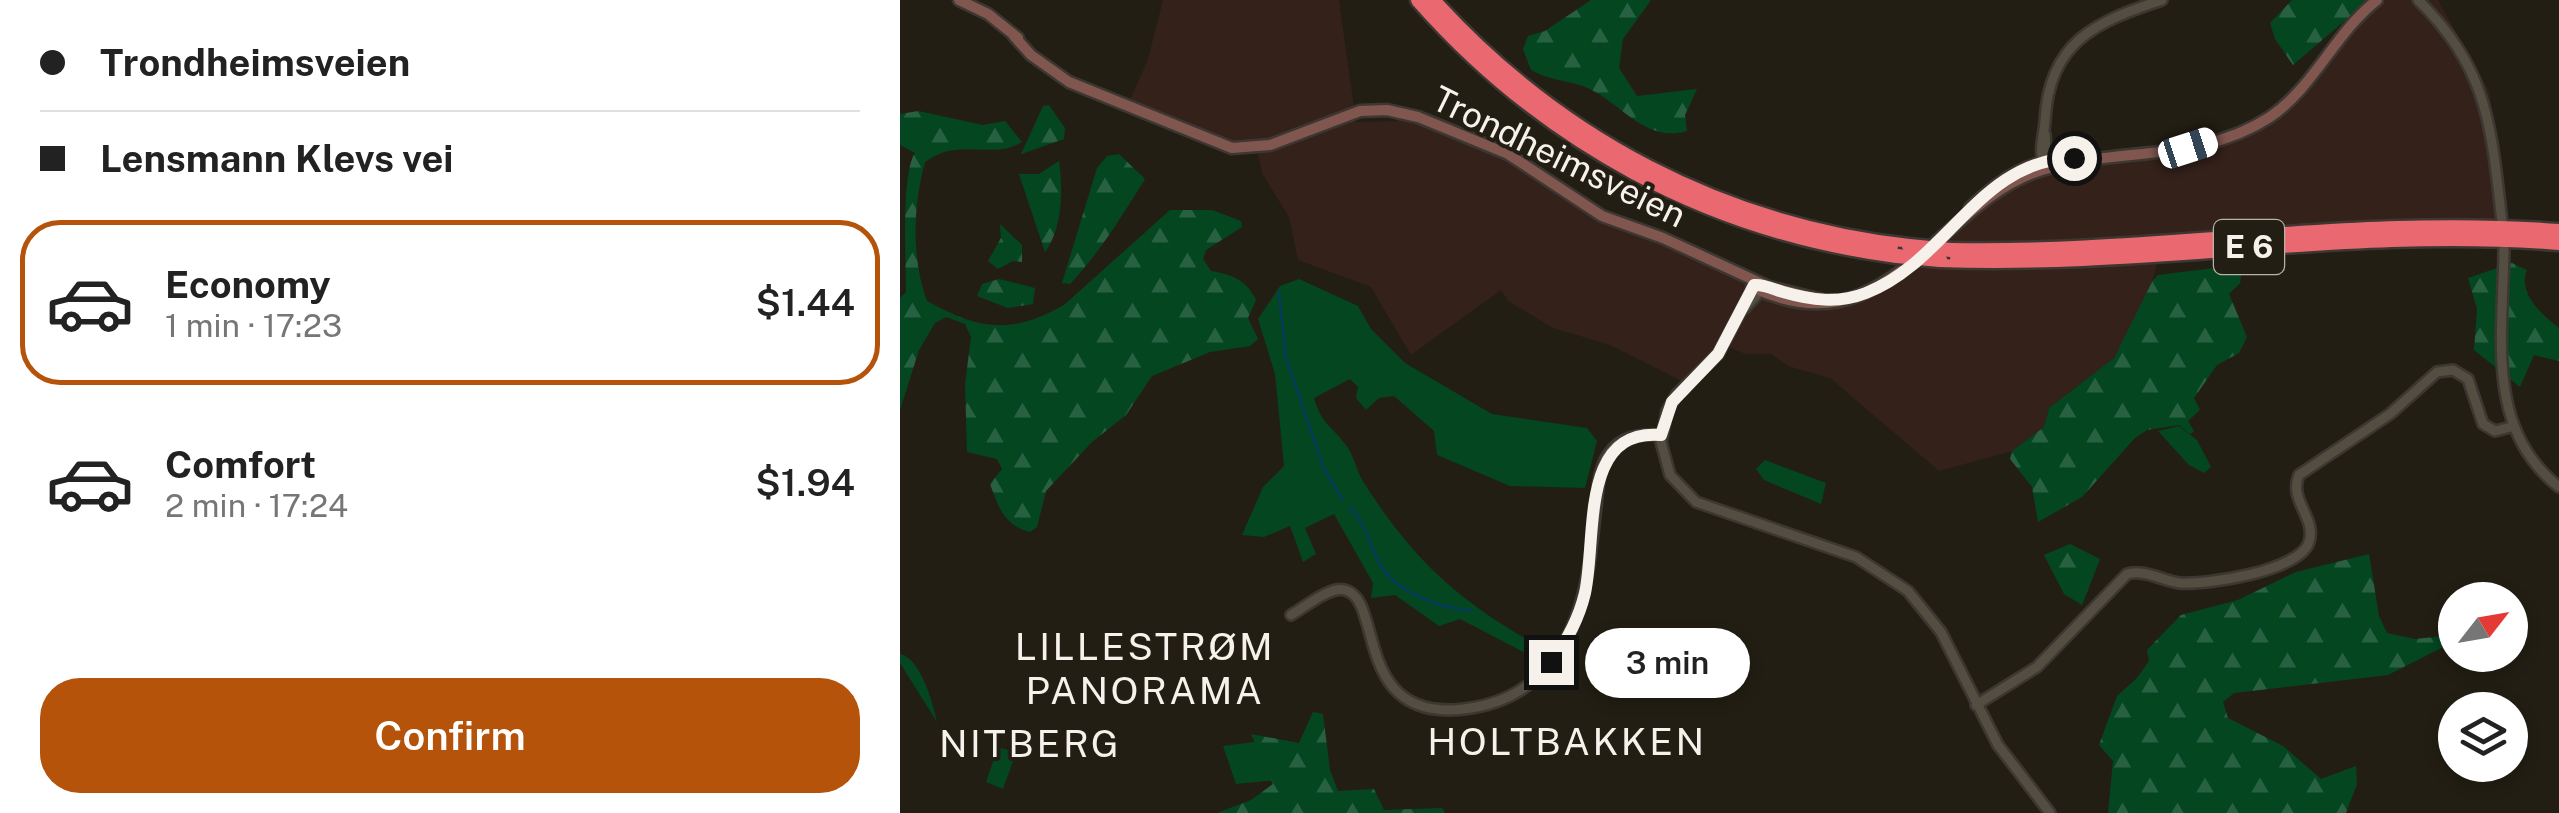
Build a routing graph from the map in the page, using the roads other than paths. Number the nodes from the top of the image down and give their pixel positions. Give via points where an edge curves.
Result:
1 (959, 0) edge
2 (1418, 0) edge
3 (1433, 0) edge
4 (2162, 0) edge
5 (2377, 0) edge
6 (2419, 1) edge
7 (2046, 163) junction
8 (2502, 222) dead end
9 (2559, 232) edge
10 (2559, 242) edge
11 (2504, 245) dead end
12 (1903, 251) junction
13 (1945, 255) junction
14 (1756, 287) junction
15 (2511, 426) junction
16 (1661, 435) junction
17 (2559, 487) edge
18 (1291, 616) dead end
19 (1976, 705) junction
20 (2050, 813) edge

1 - 14 main road, Trondheimsveien via 988,14 1047,68 1238,149 1270,145 1354,112 1409,114 1508,154 1584,208 1664,238
2 - 12 highway, E 6 via 1512,92 1634,174 1775,232
3 - 12 highway, E 6 via 1520,84 1638,164 1772,220
4 - 7 street via 2104,21 2075,42 2051,82
5 - 7 main road, Trondheimsveien via 2290,100 2263,121 2170,152
6 - 8 street via 2466,56 2479,84
7 - 14 main road, Trondheimsveien via 1882,285 1854,297 1822,300
9 - 13 highway, E 6 via 2376,228
10 - 13 highway, E 6 via 2378,238 2083,259
11 - 15 street via 2504,393
12 - 13 highway, E 6, bridge
14 - 16 street via 1715,358 1672,402
15 - 17 street via 2530,459
15 - 19 street via 2495,431 2483,424 2464,374 2434,373 2390,414 2299,475 2296,493 2310,531 2300,554 2207,582 2127,574 2037,667
16 - 18 street via 1633,436 1608,455 1574,624 1539,675 1502,700 1444,710 1402,694 1378,666 1360,600 1345,590
16 - 19 street via 1667,469 1691,499 1856,558 1902,585 1940,632
19 - 20 street

